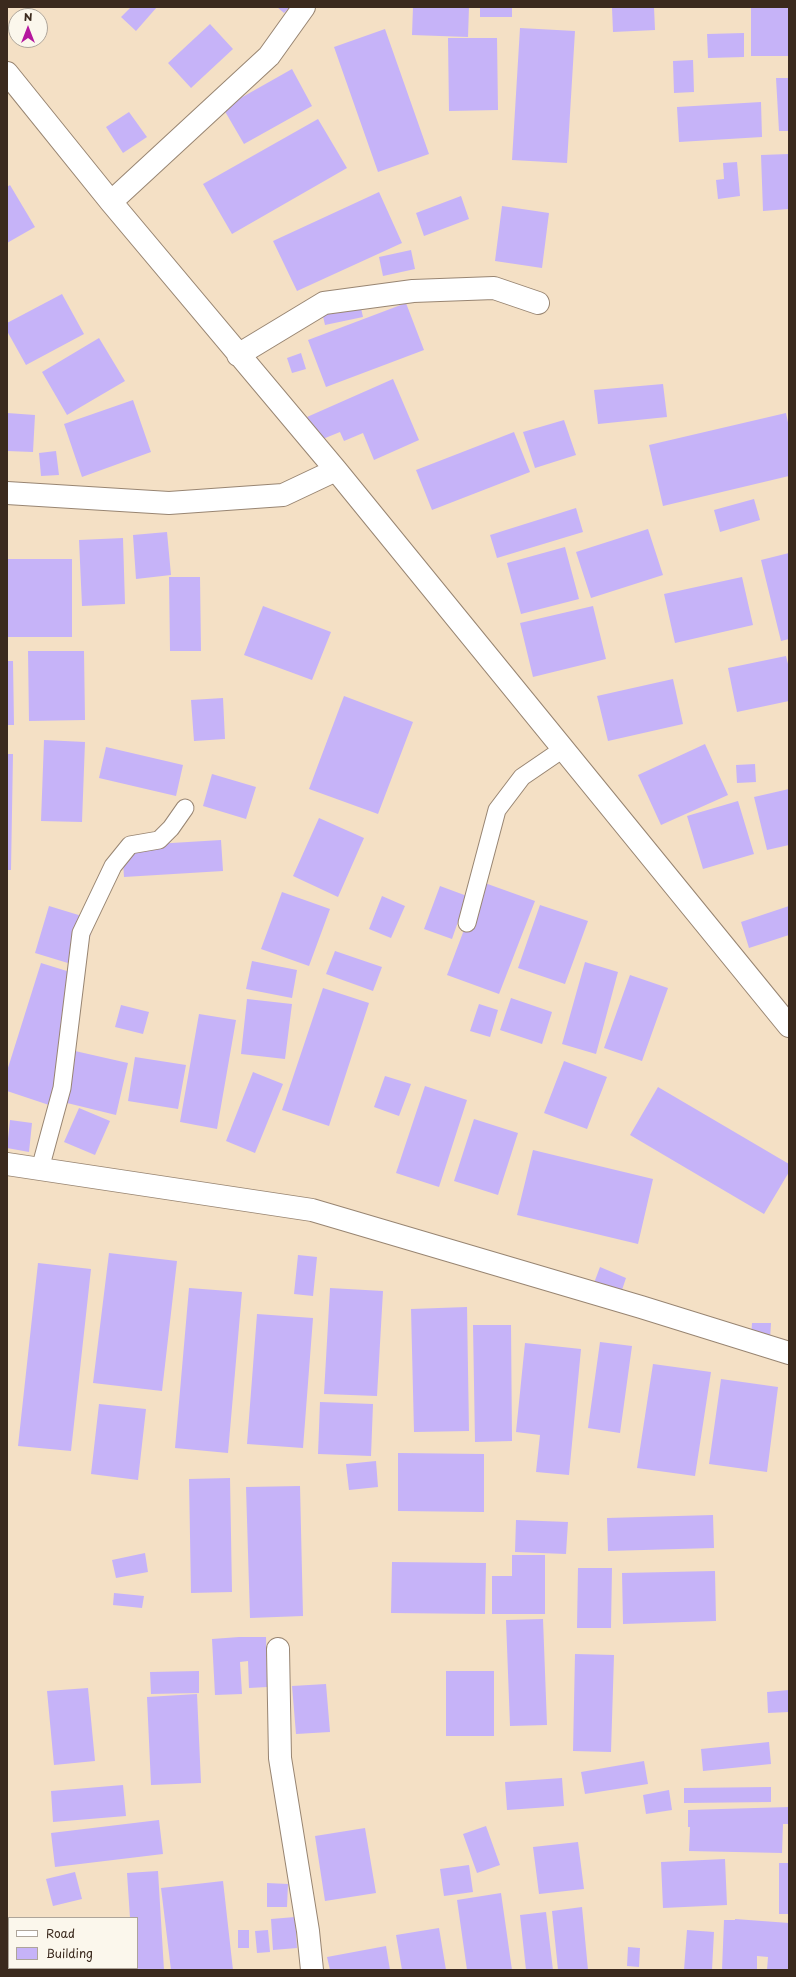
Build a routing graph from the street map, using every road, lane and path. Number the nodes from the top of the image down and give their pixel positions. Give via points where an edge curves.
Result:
1 (304, 7) edge
2 (7, 73) edge
3 (111, 202) junction
4 (538, 303) dead end
5 (238, 354) junction
6 (336, 470) junction
7 (7, 493) edge
8 (563, 749) junction
9 (185, 808) dead end
10 (467, 923) dead end
11 (789, 1025) edge
12 (7, 1164) edge
13 (40, 1169) junction
14 (789, 1353) edge
15 (278, 1648) dead end
16 (312, 1970) edge

1 - 3 street via 269,56
2 - 3 street
3 - 5 street
4 - 5 street via 494,288 413,291 324,303
5 - 6 street
6 - 7 street via 283,495 169,503
6 - 8 street
8 - 10 lane via 522,777 497,810
8 - 11 street
9 - 13 lane via 159,840 130,845 113,866 81,933 62,1088
12 - 13 street
13 - 14 street via 312,1210
15 - 16 street via 280,1758

